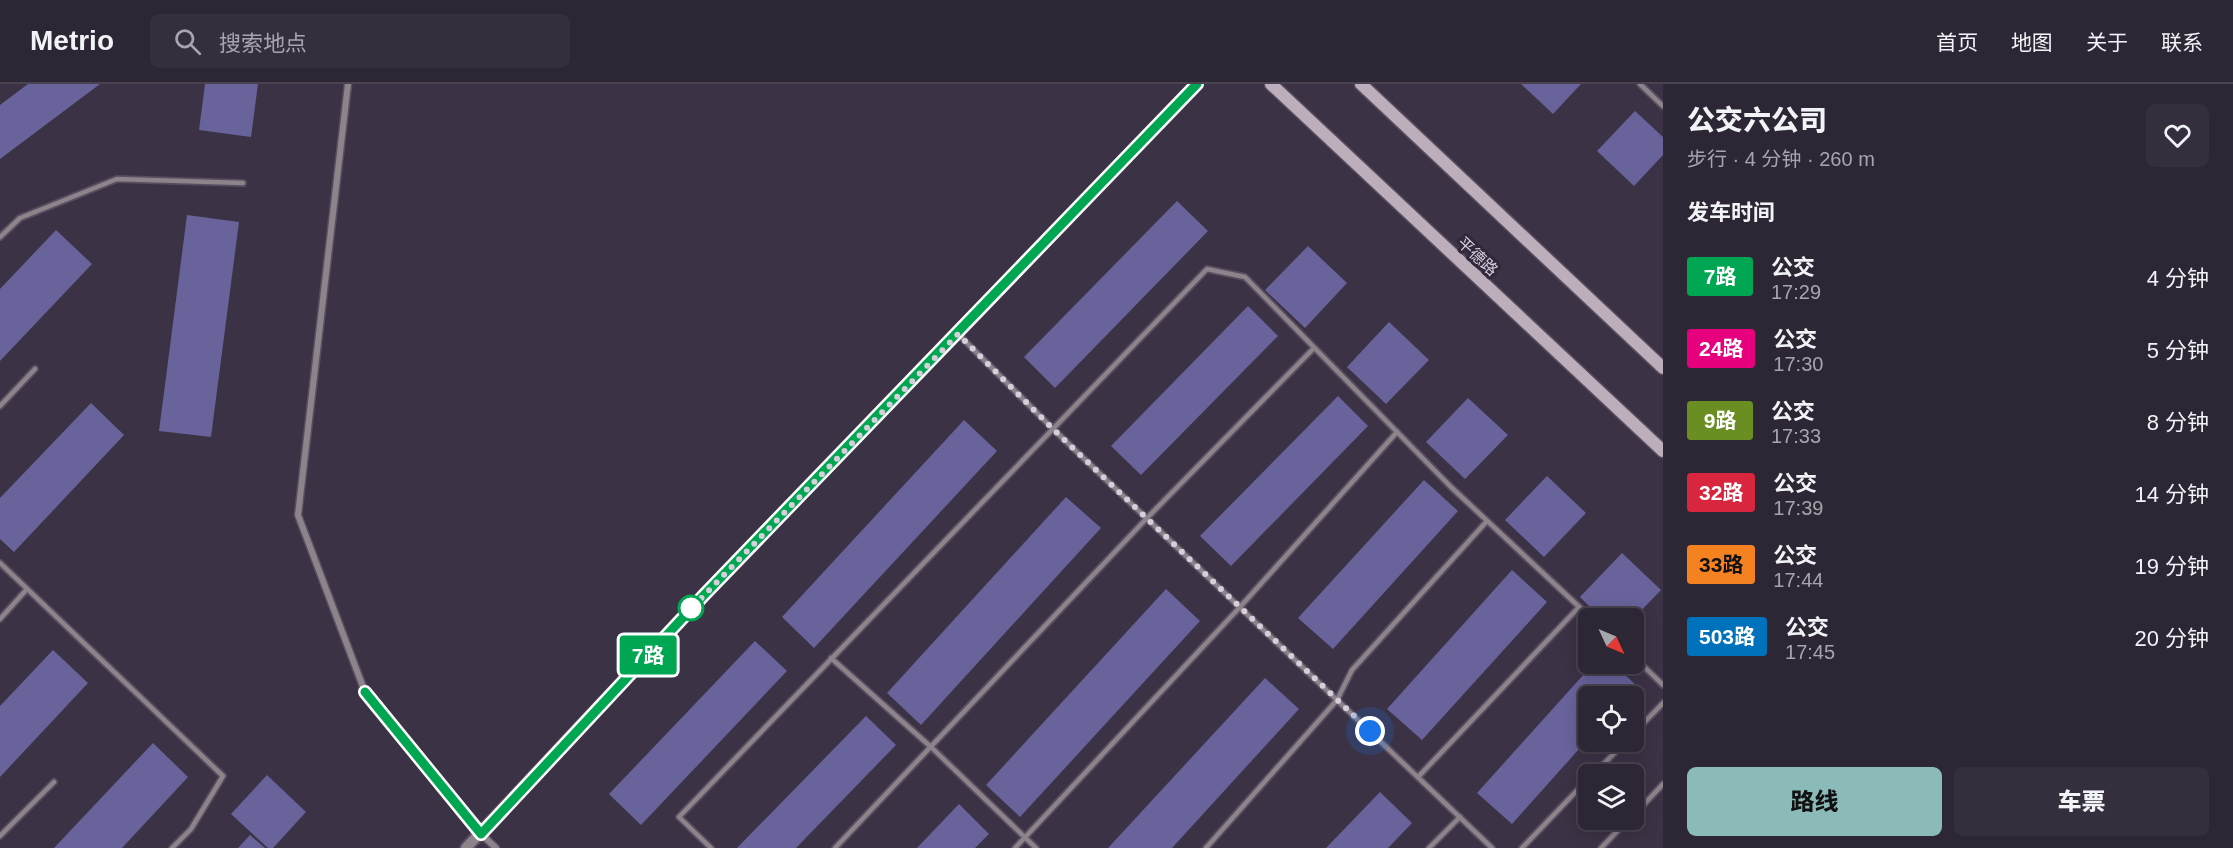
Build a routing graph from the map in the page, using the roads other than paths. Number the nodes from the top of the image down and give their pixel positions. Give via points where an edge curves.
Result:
1 (348, 84) edge
2 (1197, 84) edge
3 (1271, 84) edge
4 (1361, 84) edge
5 (1640, 84) edge
6 (1663, 106) edge
7 (243, 183) dead end
8 (0, 237) edge
9 (958, 334) junction
10 (1314, 348) junction
11 (1663, 368) edge
12 (35, 369) dead end
13 (0, 406) edge
14 (1053, 429) junction
15 (1396, 432) junction
16 (1663, 451) edge
17 (1147, 518) junction
18 (1487, 521) junction
19 (0, 564) edge
20 (27, 589) junction
21 (1240, 607) junction
22 (1579, 607) joint
23 (0, 619) edge
24 (831, 658) junction
25 (1644, 667) edge
26 (1663, 685) edge
27 (1337, 700) junction
28 (1663, 703) edge
29 (1644, 723) edge
30 (931, 747) junction
31 (1615, 752) edge
32 (1604, 764) edge
33 (1418, 777) junction
34 (54, 782) dead end
35 (1663, 784) edge
36 (1578, 789) edge
37 (1644, 804) edge
38 (1460, 817) junction
39 (1618, 830) edge
40 (481, 834) junction
41 (0, 836) edge
42 (1025, 838) junction
43 (172, 848) edge
44 (466, 848) edge
45 (496, 848) edge
46 (711, 848) edge
47 (835, 848) edge
48 (1015, 848) edge
49 (1036, 848) edge
50 (1206, 848) edge
51 (1429, 848) edge
52 (1492, 848) edge
53 (1522, 848) edge
54 (1601, 848) edge

1 - 40 street via 298,515 365,692
2 - 9 street
3 - 16 main road, 平德路
4 - 11 main road
5 - 6 lane
7 - 8 lane via 117,179 20,218
9 - 14 lane
9 - 40 street via 705,594
10 - 14 lane via 1245,278 1207,269
10 - 15 lane
10 - 17 lane
12 - 13 lane
14 - 17 lane
14 - 24 lane
15 - 18 lane
15 - 21 lane
17 - 21 lane
17 - 30 lane
18 - 22 lane
18 - 27 lane via 1352,670
19 - 20 lane
20 - 23 lane
20 - 43 lane via 223,776 191,829
21 - 27 lane
21 - 42 lane
22 - 33 lane
24 - 30 lane
24 - 46 lane via 679,817
25 - 26 lane
27 - 33 lane
27 - 50 lane
28 - 29 lane
30 - 42 lane
30 - 47 lane
31 - 32 lane
33 - 38 lane
34 - 41 lane
35 - 37 lane
36 - 53 lane
38 - 51 lane
38 - 52 lane
39 - 54 lane
40 - 44 street
40 - 45 street
42 - 48 lane
42 - 49 lane

